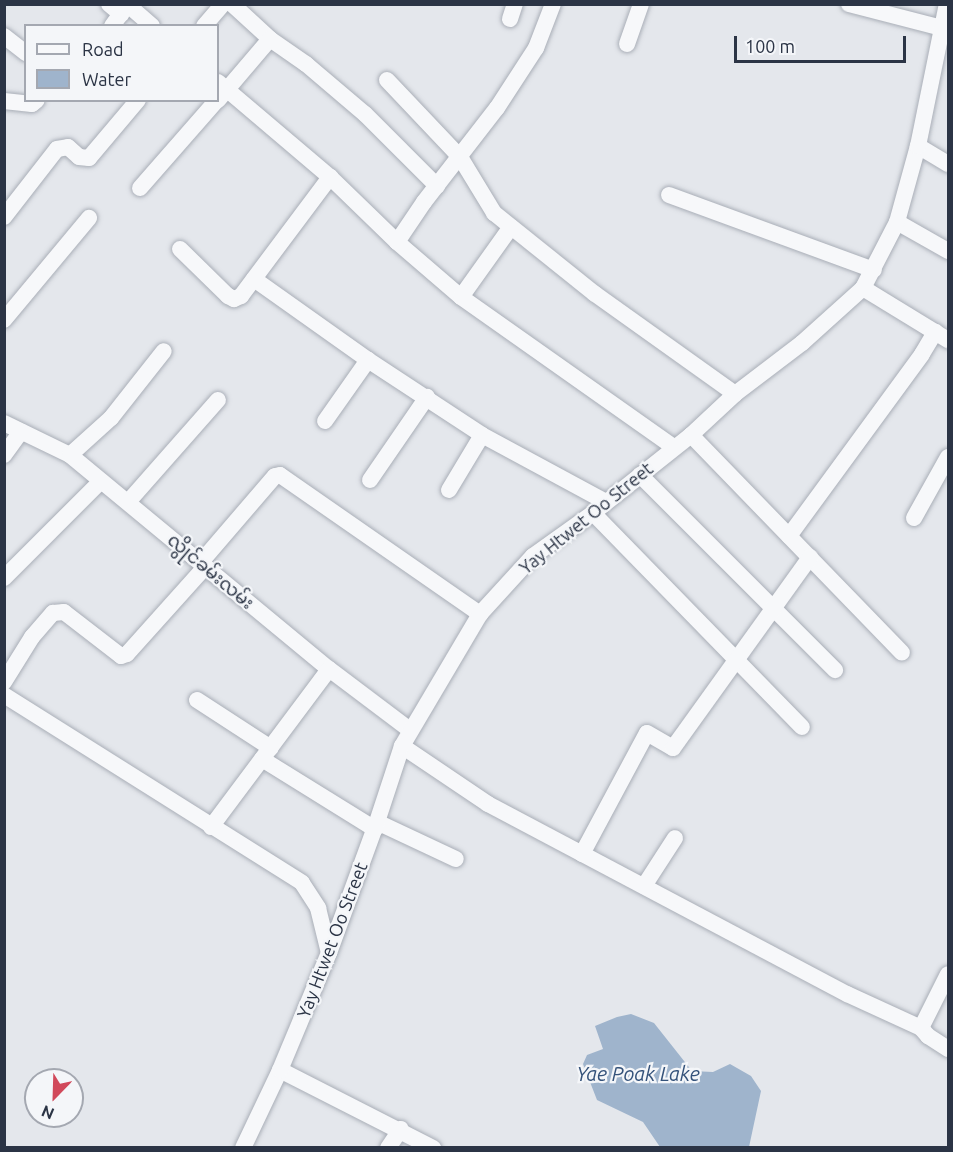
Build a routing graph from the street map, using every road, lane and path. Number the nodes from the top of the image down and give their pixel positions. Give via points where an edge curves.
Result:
1 (223, 4) edge
2 (232, 4) edge
3 (554, 4) edge
4 (641, 4) edge
5 (849, 4) edge
6 (947, 4) edge
7 (120, 11) edge
8 (148, 24) edge
9 (206, 24) edge
10 (942, 28) junction
11 (4, 36) edge
12 (270, 39) junction
13 (627, 44) dead end
14 (24, 51) edge
15 (387, 80) dead end
16 (219, 93) edge
17 (4, 100) edge
18 (34, 102) edge
19 (136, 102) edge
20 (212, 102) edge
21 (918, 146) junction
22 (460, 157) junction
23 (948, 164) edge
24 (330, 177) junction
25 (437, 186) junction
26 (140, 188) dead end
27 (669, 195) dead end
28 (4, 217) edge
29 (89, 218) dead end
30 (897, 222) junction
31 (511, 227) junction
32 (397, 242) junction
33 (180, 249) dead end
34 (948, 251) edge
35 (874, 270) junction
36 (254, 279) junction
37 (863, 288) junction
38 (461, 297) junction
39 (4, 320) edge
40 (942, 336) edge
41 (164, 351) dead end
42 (368, 360) junction
43 (735, 394) junction
44 (427, 397) junction
45 (218, 400) dead end
46 (325, 421) dead end
47 (4, 423) edge
48 (21, 432) junction
49 (482, 435) junction
50 (691, 435) junction
51 (674, 447) junction
52 (4, 455) edge
53 (70, 455) junction
54 (948, 457) edge
55 (640, 475) junction
56 (370, 480) dead end
57 (101, 481) junction
58 (449, 490) dead end
59 (128, 502) junction
60 (606, 502) junction
61 (593, 513) junction
62 (914, 518) dead end
63 (789, 536) junction
64 (810, 557) junction
65 (204, 564) junction
66 (4, 578) edge
67 (772, 608) junction
68 (480, 614) junction
69 (902, 652) dead end
70 (735, 659) junction
71 (329, 669) junction
72 (835, 670) dead end
73 (4, 682) edge
74 (4, 695) edge
75 (197, 700) dead end
76 (801, 727) dead end
77 (410, 730) junction
78 (402, 746) junction
79 (266, 753) junction
80 (376, 825) junction
81 (212, 827) junction
82 (675, 838) dead end
83 (582, 854) junction
84 (456, 859) dead end
85 (645, 886) junction
86 (328, 953) junction
87 (948, 974) edge
88 (921, 1028) junction
89 (948, 1049) edge
90 (280, 1070) junction
91 (401, 1129) junction
92 (243, 1148) edge
93 (388, 1148) edge
94 (433, 1148) edge

1 - 9 street
2 - 12 street
3 - 22 street via 536,48
4 - 13 street
5 - 10 street
6 - 10 street, Yay Htwet Oo Street
7 - 8 street
10 - 21 street, Yay Htwet Oo Street
11 - 14 street
12 - 16 street
12 - 25 street via 365,114
15 - 22 street
16 - 24 street
17 - 18 street
19 - 28 street via 89,158 79,158 68,147 57,149
20 - 26 street
21 - 23 street
21 - 30 street, Yay Htwet Oo Street
22 - 25 street
22 - 31 street via 494,213
24 - 32 street
24 - 36 street
25 - 32 street
27 - 35 street
29 - 39 street
30 - 34 street
30 - 35 street, Yay Htwet Oo Street
31 - 38 street
31 - 43 street via 595,294
32 - 38 street
33 - 36 street via 234,299
35 - 37 street, Yay Htwet Oo Street
36 - 42 street
37 - 40 street
37 - 43 street, Yay Htwet Oo Street via 802,343
38 - 51 street
40 - 63 street via 922,354
41 - 53 street via 111,418
42 - 44 street
42 - 46 street
43 - 50 street, Yay Htwet Oo Street
44 - 49 street
44 - 56 street
45 - 59 street
47 - 48 street, လွိုင်ခမ်းလမ်း
48 - 52 street
48 - 53 street, လွိုင်ခမ်းလမ်း
49 - 58 street
49 - 60 street
50 - 51 street, Yay Htwet Oo Street
50 - 63 street
51 - 55 street, Yay Htwet Oo Street
53 - 57 street, လွိုင်ခမ်းလမ်း
54 - 62 street
55 - 60 street, Yay Htwet Oo Street
55 - 67 street
57 - 59 street, လွိုင်ခမ်းလမ်း
57 - 66 street
59 - 65 street, လွိုင်ခမ်းလမ်း
60 - 61 street, Yay Htwet Oo Street
61 - 68 street, Yay Htwet Oo Street via 532,556
61 - 70 street
63 - 64 street
64 - 67 street
64 - 69 street
65 - 68 street via 275,476 280,475
65 - 71 street, လွိုင်ခမ်းလမ်း
65 - 73 street via 127,654 121,656 64,612 53,613 32,637
67 - 70 street
67 - 72 street
68 - 77 street, Yay Htwet Oo Street
70 - 76 street
70 - 83 street via 673,748 647,734
71 - 77 street, လွိုင်ခမ်းလမ်း
71 - 79 street
74 - 81 street
75 - 79 street
77 - 78 street, Yay Htwet Oo Street
78 - 80 street, Yay Htwet Oo Street
78 - 83 street via 488,804
79 - 80 street
79 - 81 street
80 - 84 street
80 - 86 street, Yay Htwet Oo Street
81 - 86 street via 302,884 318,908
82 - 85 street
83 - 85 street
85 - 88 street via 847,994
86 - 90 street, Yay Htwet Oo Street
87 - 88 street
88 - 89 street
90 - 91 street
90 - 92 street, Yay Htwet Oo Street
91 - 93 street
91 - 94 street

